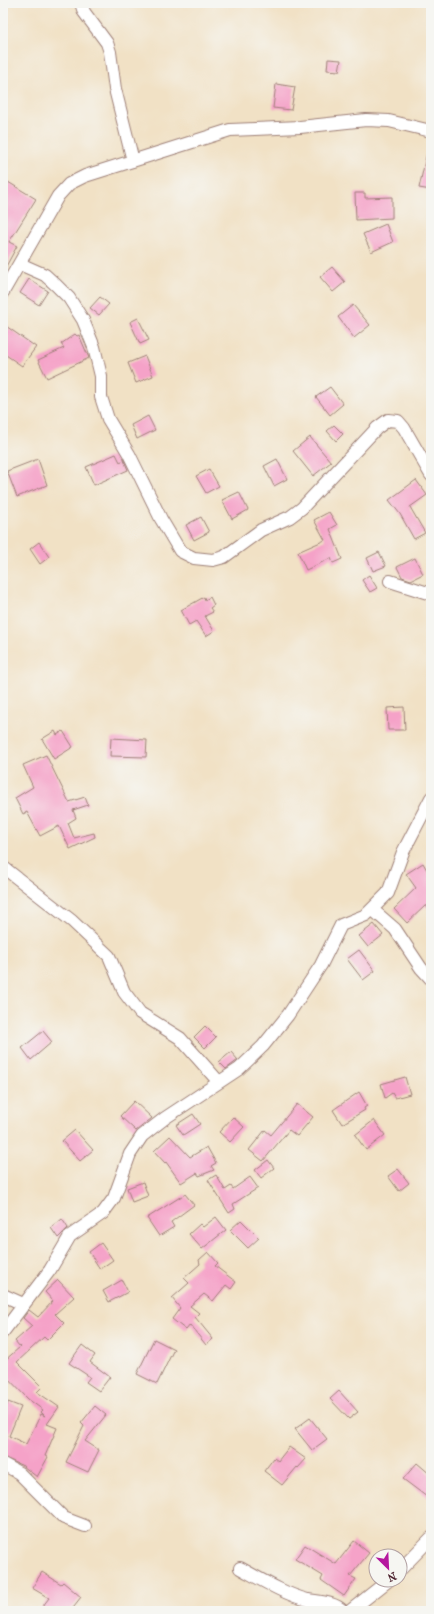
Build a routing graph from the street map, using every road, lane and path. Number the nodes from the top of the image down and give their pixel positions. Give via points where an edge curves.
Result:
1 (81, 3) edge
2 (431, 131) edge
3 (133, 161) junction
4 (20, 264) junction
5 (3, 292) edge
6 (431, 475) edge
7 (390, 581) dead end
8 (431, 594) edge
9 (431, 798) edge
10 (3, 867) edge
11 (373, 910) junction
12 (431, 979) edge
13 (218, 1081) junction
14 (3, 1295) edge
15 (23, 1304) junction
16 (3, 1332) edge
17 (3, 1464) edge
18 (85, 1526) dead end
19 (431, 1538) edge
20 (408, 1562) edge
21 (240, 1568) dead end
22 (379, 1588) edge
23 (342, 1611) edge
24 (350, 1611) edge

1 - 3 street via 84,12 107,43 110,52 115,89
2 - 3 street via 389,121 366,120 300,127 230,130
3 - 4 street via 85,176 69,184 58,196
4 - 5 street
4 - 6 street via 45,275 69,298 83,320 94,347 101,376 101,397 108,419 180,550 194,558 213,560 224,557 261,530 290,517 377,428 388,420 398,421 404,428
7 - 8 street
9 - 11 street via 403,852 388,893
10 - 13 street via 72,921 109,956 124,992 140,1013 180,1038
11 - 12 street via 395,930
11 - 13 street via 341,926 321,965 288,1015 263,1046 239,1069
13 - 15 street via 142,1136 130,1154 114,1198 103,1213 70,1236 50,1270
14 - 15 street
15 - 16 street
17 - 18 street via 19,1473 64,1518
19 - 20 street
21 - 23 street via 306,1599 337,1605
22 - 24 street

